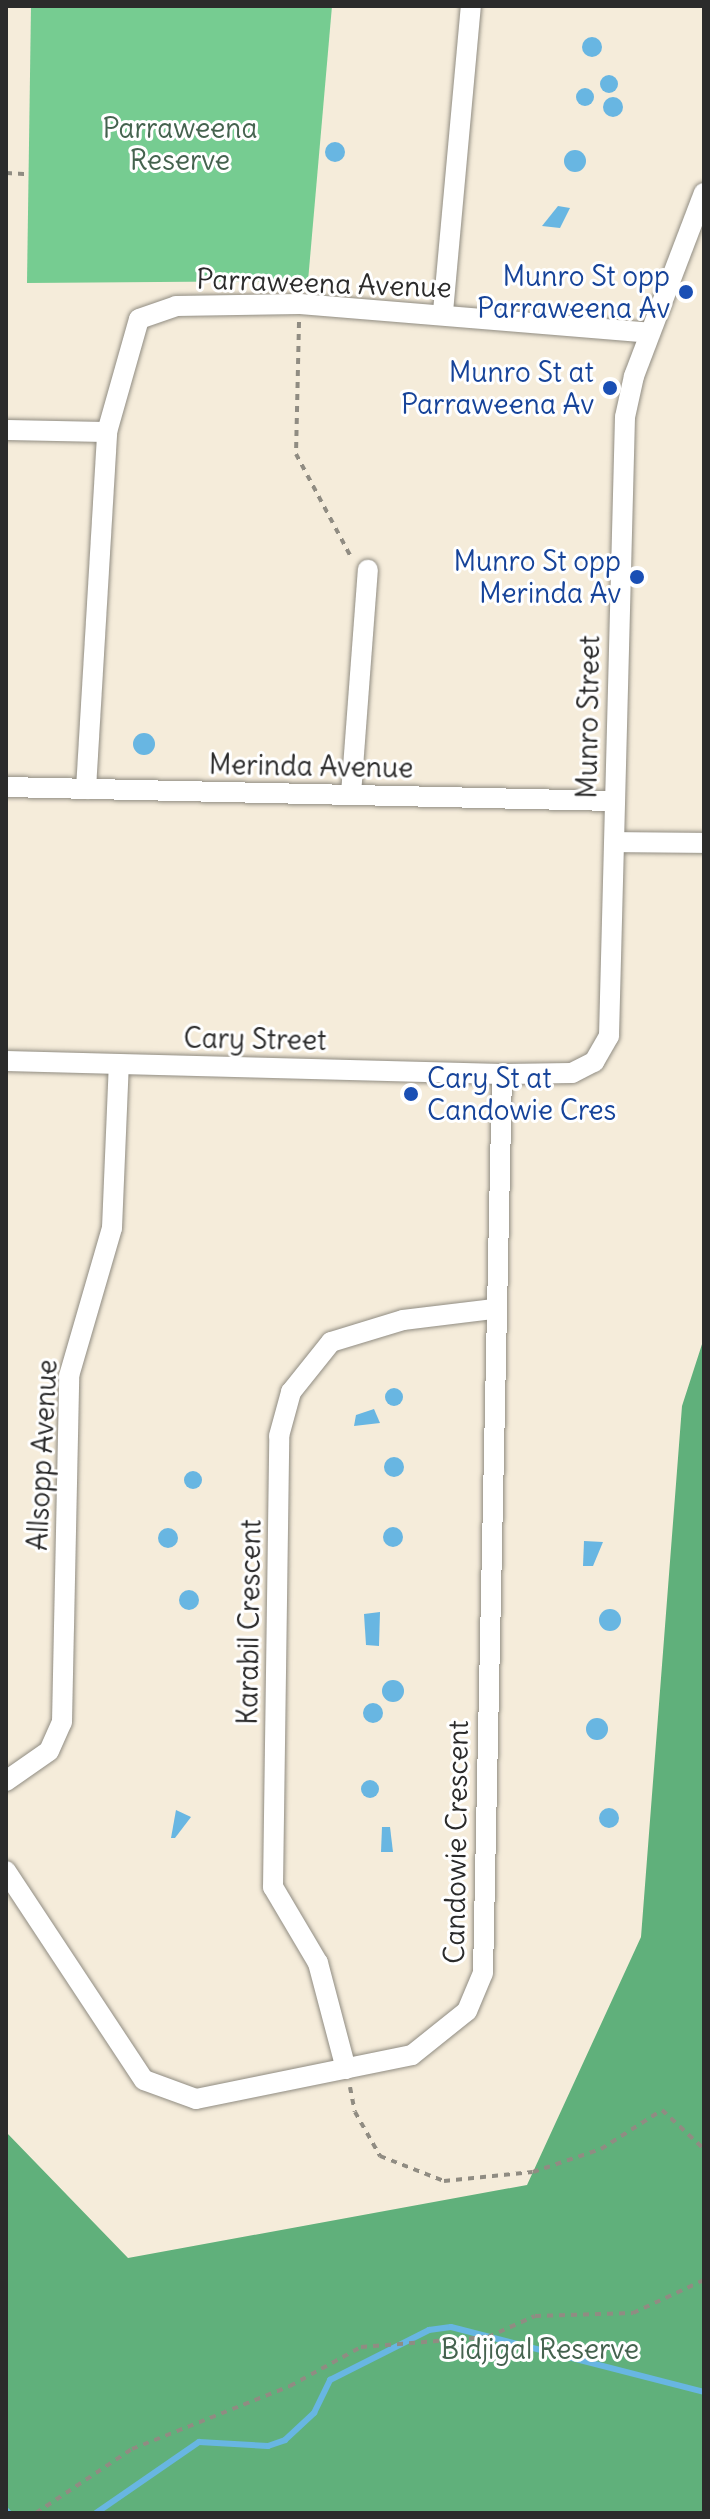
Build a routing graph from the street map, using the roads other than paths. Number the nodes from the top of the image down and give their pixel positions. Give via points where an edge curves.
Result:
1 (471, 6) edge
2 (704, 193) edge
3 (443, 312) junction
4 (650, 333) junction
5 (6, 430) edge
6 (107, 432) junction
7 (368, 570) road end
8 (6, 787) edge
9 (86, 789) junction
10 (351, 794) junction
11 (615, 801) junction
12 (615, 842) junction
13 (704, 843) edge
14 (6, 1061) edge
15 (119, 1064) junction
16 (502, 1074) junction
17 (494, 1309) junction
18 (6, 1781) edge
19 (6, 1871) edge
20 (346, 2069) junction

1 - 3 street
2 - 4 street, Munro Street
3 - 4 street, Parraweena Avenue
3 - 6 street, Parraweena Avenue via 300,304 148,312 132,327
4 - 11 street, Munro Street via 634,376 622,448
5 - 6 street
6 - 9 street, Parraweena Avenue
7 - 10 street
8 - 9 street, Merinda Avenue
9 - 10 street, Merinda Avenue
10 - 11 street, Merinda Avenue
11 - 12 street, Munro Street
12 - 13 street
12 - 16 street, Munro Street via 604,1047 572,1073
14 - 15 street, Cary Street
15 - 16 street, Cary Street
15 - 18 street, Allsopp Avenue via 112,1228 69,1376 62,1722 49,1751
16 - 17 street, Candowie Crescent
17 - 20 street, Candowie Crescent via 483,1973 467,2011 447,2032 412,2055
17 - 20 street, Karabil Crescent via 403,1320 331,1342 291,1392 279,1436 273,1887 318,1963
19 - 20 street, Candowie Crescent via 144,2080 196,2099

